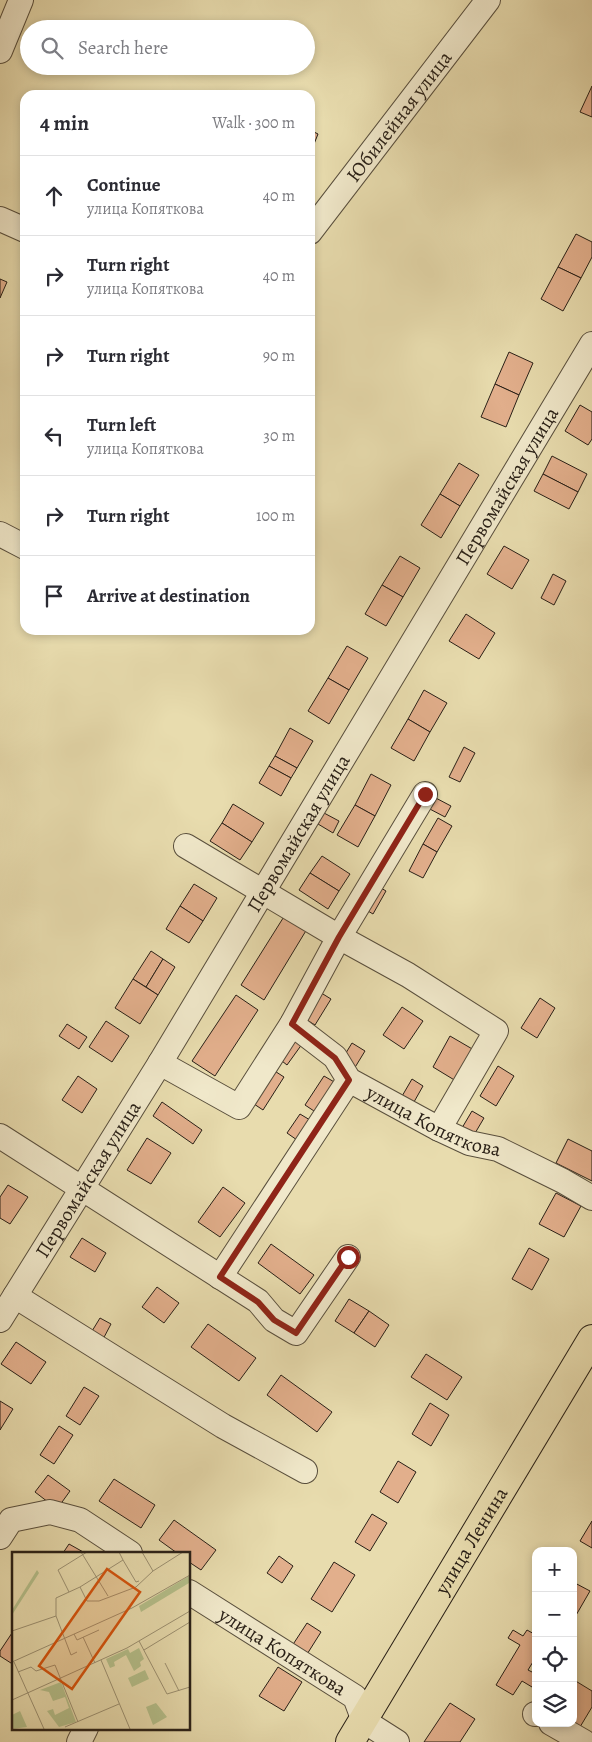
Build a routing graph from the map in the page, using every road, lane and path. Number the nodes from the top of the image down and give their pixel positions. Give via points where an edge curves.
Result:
1 (21, 0) edge
2 (488, 0) edge
3 (0, 51) edge
4 (0, 219) edge
5 (315, 225) edge
6 (20, 228) edge
7 (592, 344) edge
8 (0, 534) edge
9 (20, 544) edge
10 (425, 794) dead end
11 (186, 846) dead end
12 (261, 892) junction
13 (339, 937) junction
14 (292, 1024) junction
15 (160, 1063) junction
16 (349, 1080) junction
17 (439, 1129) junction
18 (0, 1136) edge
19 (82, 1189) junction
20 (592, 1198) edge
21 (348, 1257) dead end
22 (220, 1277) junction
23 (15, 1296) junction
24 (0, 1320) edge
25 (592, 1339) edge
26 (304, 1471) dead end
27 (0, 1537) edge
28 (128, 1552) edge
29 (190, 1593) edge
30 (558, 1727) edge
31 (85, 1730) edge
32 (357, 1731) edge
33 (79, 1742) edge
34 (397, 1742) edge
35 (584, 1742) edge

1 - 3 street
2 - 5 street, Юбилейная улица
4 - 6 street
7 - 12 street, Первомайская улица
8 - 9 street
10 - 13 street
11 - 12 street
12 - 13 street
12 - 15 street, Первомайская улица
13 - 14 street
13 - 17 street via 408,975 496,1031
14 - 15 street via 239,1107
14 - 16 street, улица Копяткова via 335,1058
15 - 19 street, Первомайская улица
16 - 17 street, улица Копяткова
16 - 22 street
17 - 20 street, улица Копяткова via 470,1143 498,1149
18 - 19 street
19 - 22 street
19 - 23 street, Первомайская улица
21 - 22 street via 296,1333 274,1320 258,1302
23 - 24 street, Первомайская улица
23 - 26 street via 223,1426
25 - 32 main road, улица Ленина
27 - 28 street via 11,1520 50,1512 80,1520
29 - 32 street, улица Копяткова via 355,1697
30 - 35 street
31 - 33 street
32 - 34 street

